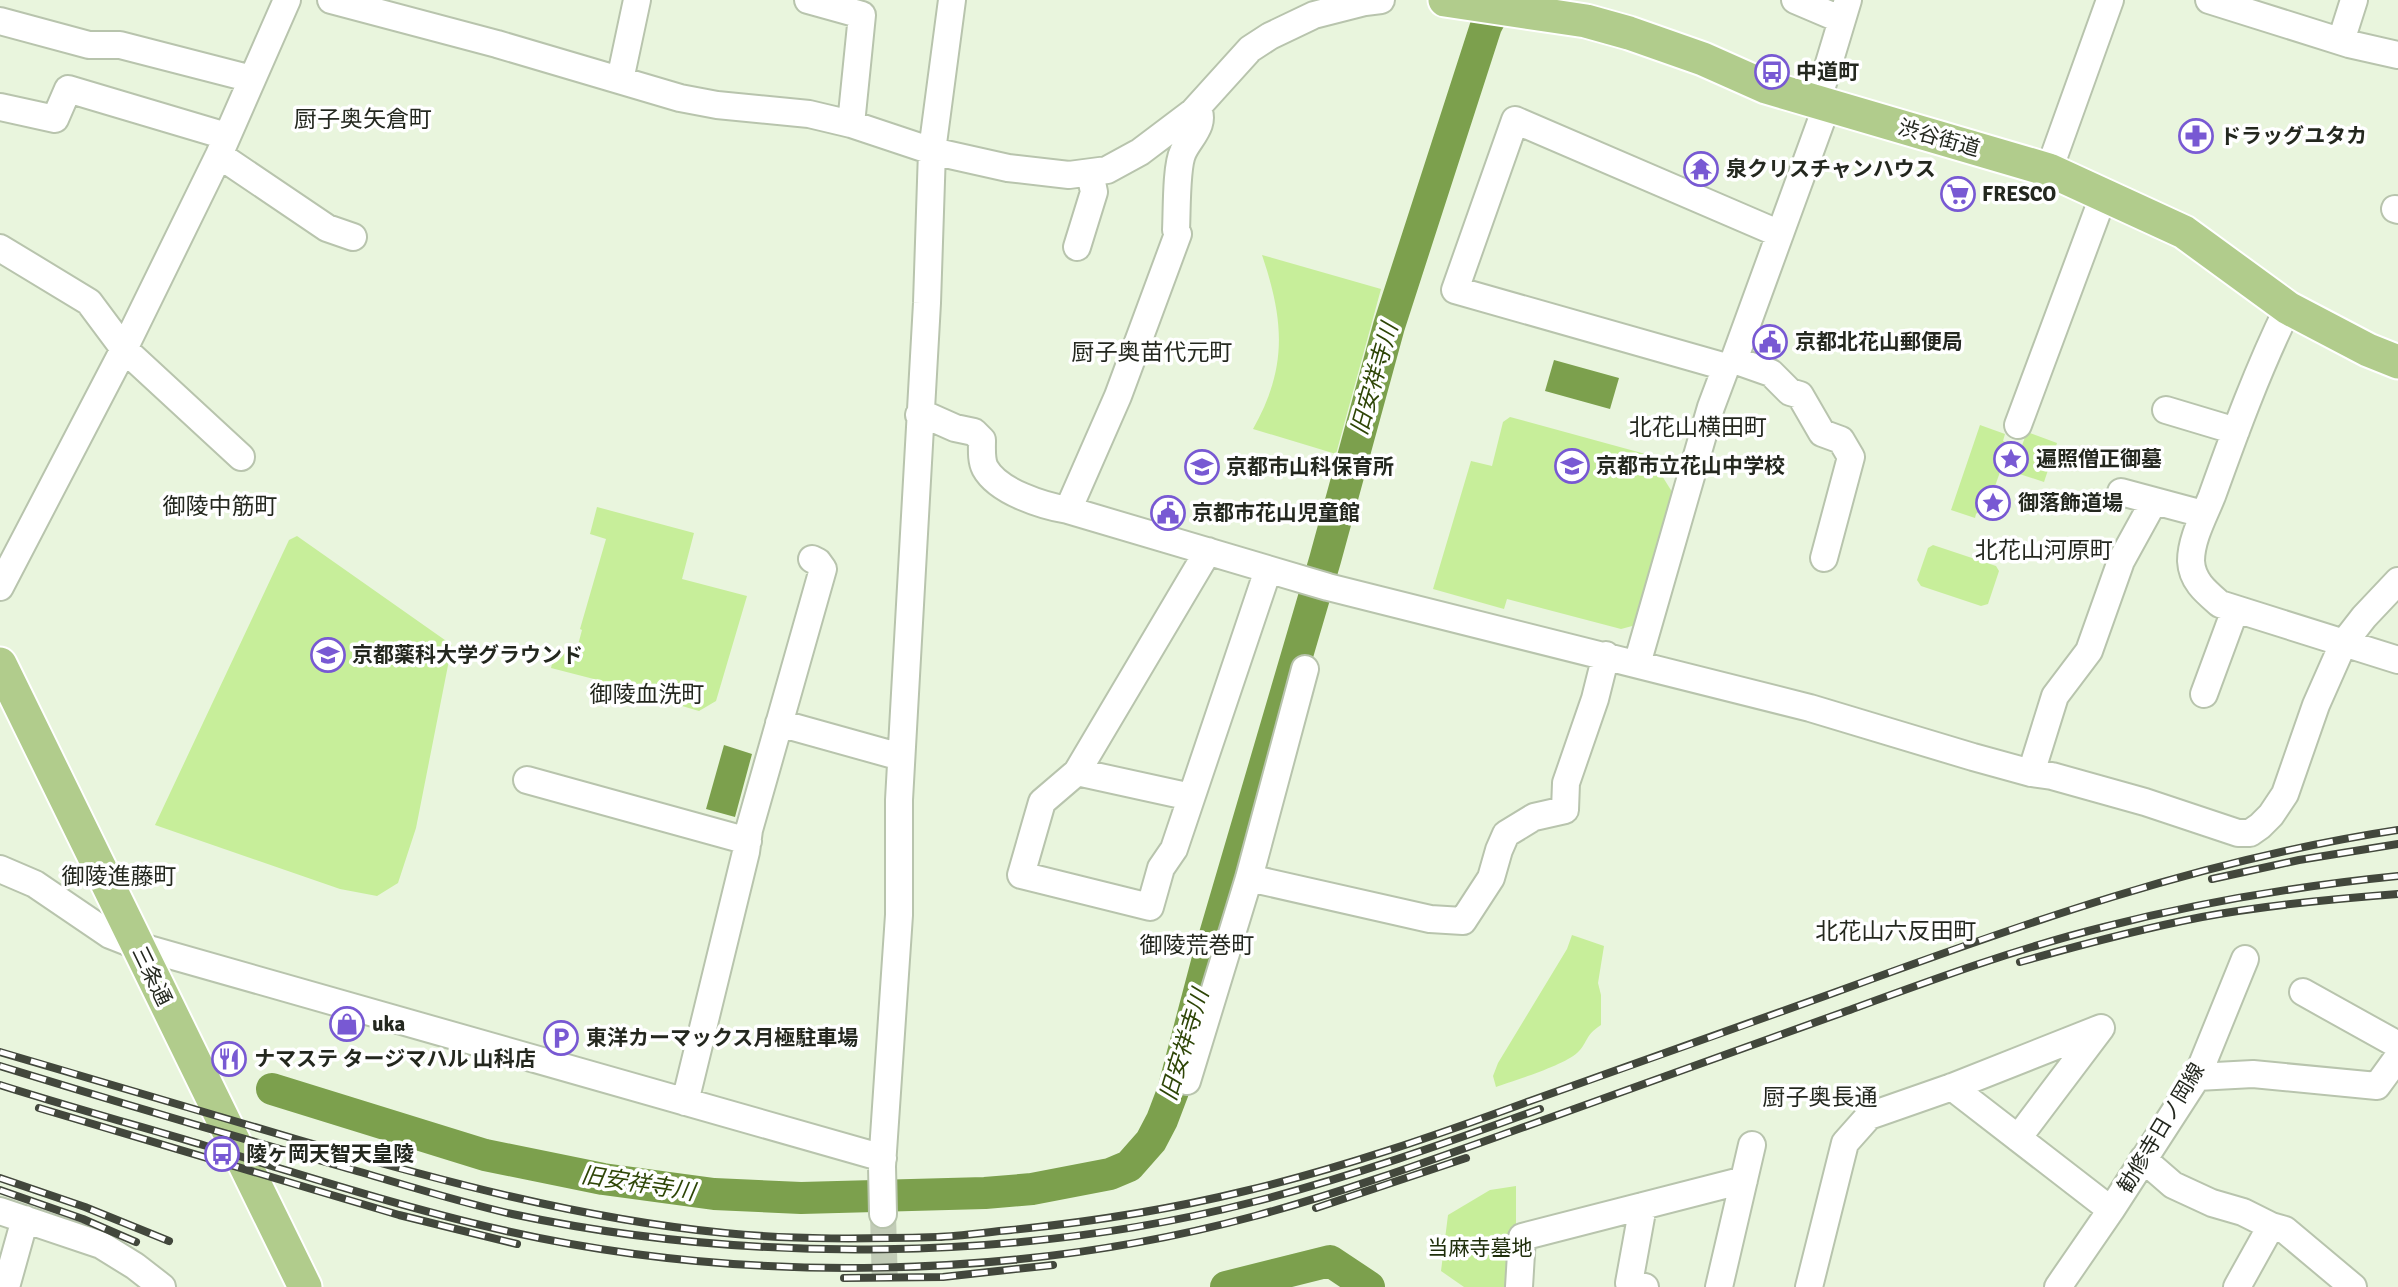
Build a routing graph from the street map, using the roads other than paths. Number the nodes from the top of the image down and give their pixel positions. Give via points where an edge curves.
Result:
1 (287, 0) edge
2 (331, 0) edge
3 (637, 0) edge
4 (808, 0) edge
5 (952, 0) edge
6 (1381, 0) edge
7 (1445, 0) edge
8 (1795, 0) edge
9 (2110, 0) edge
10 (2208, 0) edge
11 (2354, 0) edge
12 (1845, 10) edge
13 (0, 21) edge
14 (2340, 41) junction
15 (2398, 55) edge
16 (252, 79) junction
17 (620, 80) junction
18 (1822, 104) junction
19 (0, 107) edge
20 (1197, 108) junction
21 (851, 124) junction
22 (223, 146) junction
23 (932, 151) junction
24 (2049, 170) junction
25 (1090, 173) junction
26 (2104, 194) junction
27 (1780, 234) junction
28 (353, 237) dead end
29 (1077, 247) dead end
30 (0, 248) edge
31 (2288, 308) junction
32 (124, 349) junction
33 (2398, 362) edge
34 (1730, 364) junction
35 (2166, 410) dead end
36 (919, 415) junction
37 (2018, 425) dead end
38 (2236, 431) junction
39 (241, 457) dead end
40 (2122, 492) dead end
41 (2154, 501) junction
42 (1068, 510) junction
43 (2203, 514) junction
44 (1208, 551) junction
45 (1824, 558) dead end
46 (812, 559) dead end
47 (1268, 570) junction
48 (2398, 581) edge
49 (0, 587) edge
50 (2235, 610) junction
51 (2343, 644) junction
52 (1606, 655) junction
53 (2398, 660) edge
54 (0, 664) edge
55 (1637, 664) junction
56 (1305, 669) dead end
57 (2204, 694) dead end
58 (779, 723) junction
59 (901, 757) junction
60 (1077, 772) junction
61 (2031, 773) junction
62 (527, 780) dead end
63 (1191, 797) junction
64 (748, 841) junction
65 (0, 869) edge
66 (1250, 878) junction
67 (138, 946) junction
68 (2245, 959) dead end
69 (2303, 992) dead end
70 (2398, 1045) edge
71 (2398, 1057) edge
72 (2197, 1076) junction
73 (1187, 1081) dead end
74 (1952, 1087) junction
75 (685, 1101) junction
76 (2018, 1138) junction
77 (1752, 1145) dead end
78 (883, 1158) junction
79 (2143, 1159) junction
80 (1744, 1180) junction
81 (882, 1202) tunnel mouth
82 (1643, 1206) junction
83 (2111, 1210) junction
84 (12, 1215) edge
85 (2271, 1226) junction
86 (6, 1287) edge
87 (162, 1287) edge
88 (305, 1287) edge
89 (1519, 1287) edge
90 (1645, 1287) edge
91 (1719, 1287) edge
92 (1809, 1287) edge
93 (2058, 1287) edge
94 (2237, 1287) edge
95 (2353, 1287) edge

1 - 16 street
2 - 17 street
3 - 17 street
4 - 21 street via 862,15
5 - 23 street
6 - 20 street via 1314,15 1270,36 1250,49
7 - 18 main road, 渋谷街道 via 1586,21
8 - 12 street
9 - 24 street
10 - 14 street
11 - 14 street
12 - 18 street
13 - 16 street via 89,45 120,45
14 - 15 street
16 - 22 street
17 - 21 street via 717,106 809,114
18 - 24 main road, 渋谷街道
18 - 27 street
19 - 22 street via 55,119 68,89
20 - 25 street via 1140,152 1107,170
20 - 42 street via 1199,126 1181,155 1178,234 1118,396
21 - 23 street
22 - 28 street via 327,228
22 - 32 street
23 - 25 street via 1043,174
23 - 36 street
24 - 26 main road, 渋谷街道
25 - 29 street via 1094,191
26 - 31 main road, 渋谷街道 via 2184,232
26 - 37 street
27 - 34 street
27 - 34 street via 1515,120 1455,290
30 - 32 street via 89,302
31 - 33 main road, 渋谷街道
31 - 38 street
32 - 39 street
32 - 49 street
34 - 45 street via 1770,373 1800,395 1822,433 1841,440 1851,457
34 - 55 street via 1711,407
35 - 38 street
36 - 42 street via 974,432 982,440 985,467 1007,488 1042,505
36 - 59 street
38 - 43 street
40 - 41 street
41 - 43 street
41 - 61 street via 2121,561 2088,651 2056,696
42 - 44 street
43 - 50 street via 2192,550 2192,570 2202,588
44 - 47 street
44 - 60 street
46 - 58 street via 823,569
47 - 52 street
47 - 63 street
48 - 51 street
50 - 51 street
50 - 57 street
51 - 53 street
51 - 61 street via 2284,794 2271,815 2250,833
52 - 55 street
52 - 66 street via 1566,783 1564,810 1534,817 1506,834 1491,878 1462,921 1430,919
54 - 67 main road, 三条通
55 - 61 street via 1810,708
56 - 66 street
58 - 59 street
58 - 64 street
59 - 78 street via 898,915
60 - 63 street
60 - 63 street via 1042,802 1021,875 1150,908 1161,868 1174,849
62 - 64 street
64 - 75 street
65 - 67 street via 35,884 110,935
66 - 73 street
67 - 75 street
67 - 88 main road, 三条通
68 - 72 street, 勧修寺日ノ岡線
69 - 70 street
71 - 72 street via 2377,1086 2253,1074
72 - 79 street, 勧修寺日ノ岡線
74 - 76 street
74 - 76 street via 2101,1028
74 - 92 street via 1869,1116 1845,1143
75 - 78 street
76 - 83 street
77 - 80 street
78 - 81 street
79 - 83 street, 勧修寺日ノ岡線
79 - 85 street via 2173,1185
80 - 82 street
80 - 91 street
82 - 89 street via 1522,1237
82 - 90 street via 1629,1283
83 - 93 street, 勧修寺日ノ岡線
84 - 86 street
84 - 87 street via 101,1245
85 - 94 street
85 - 95 street via 2285,1230

